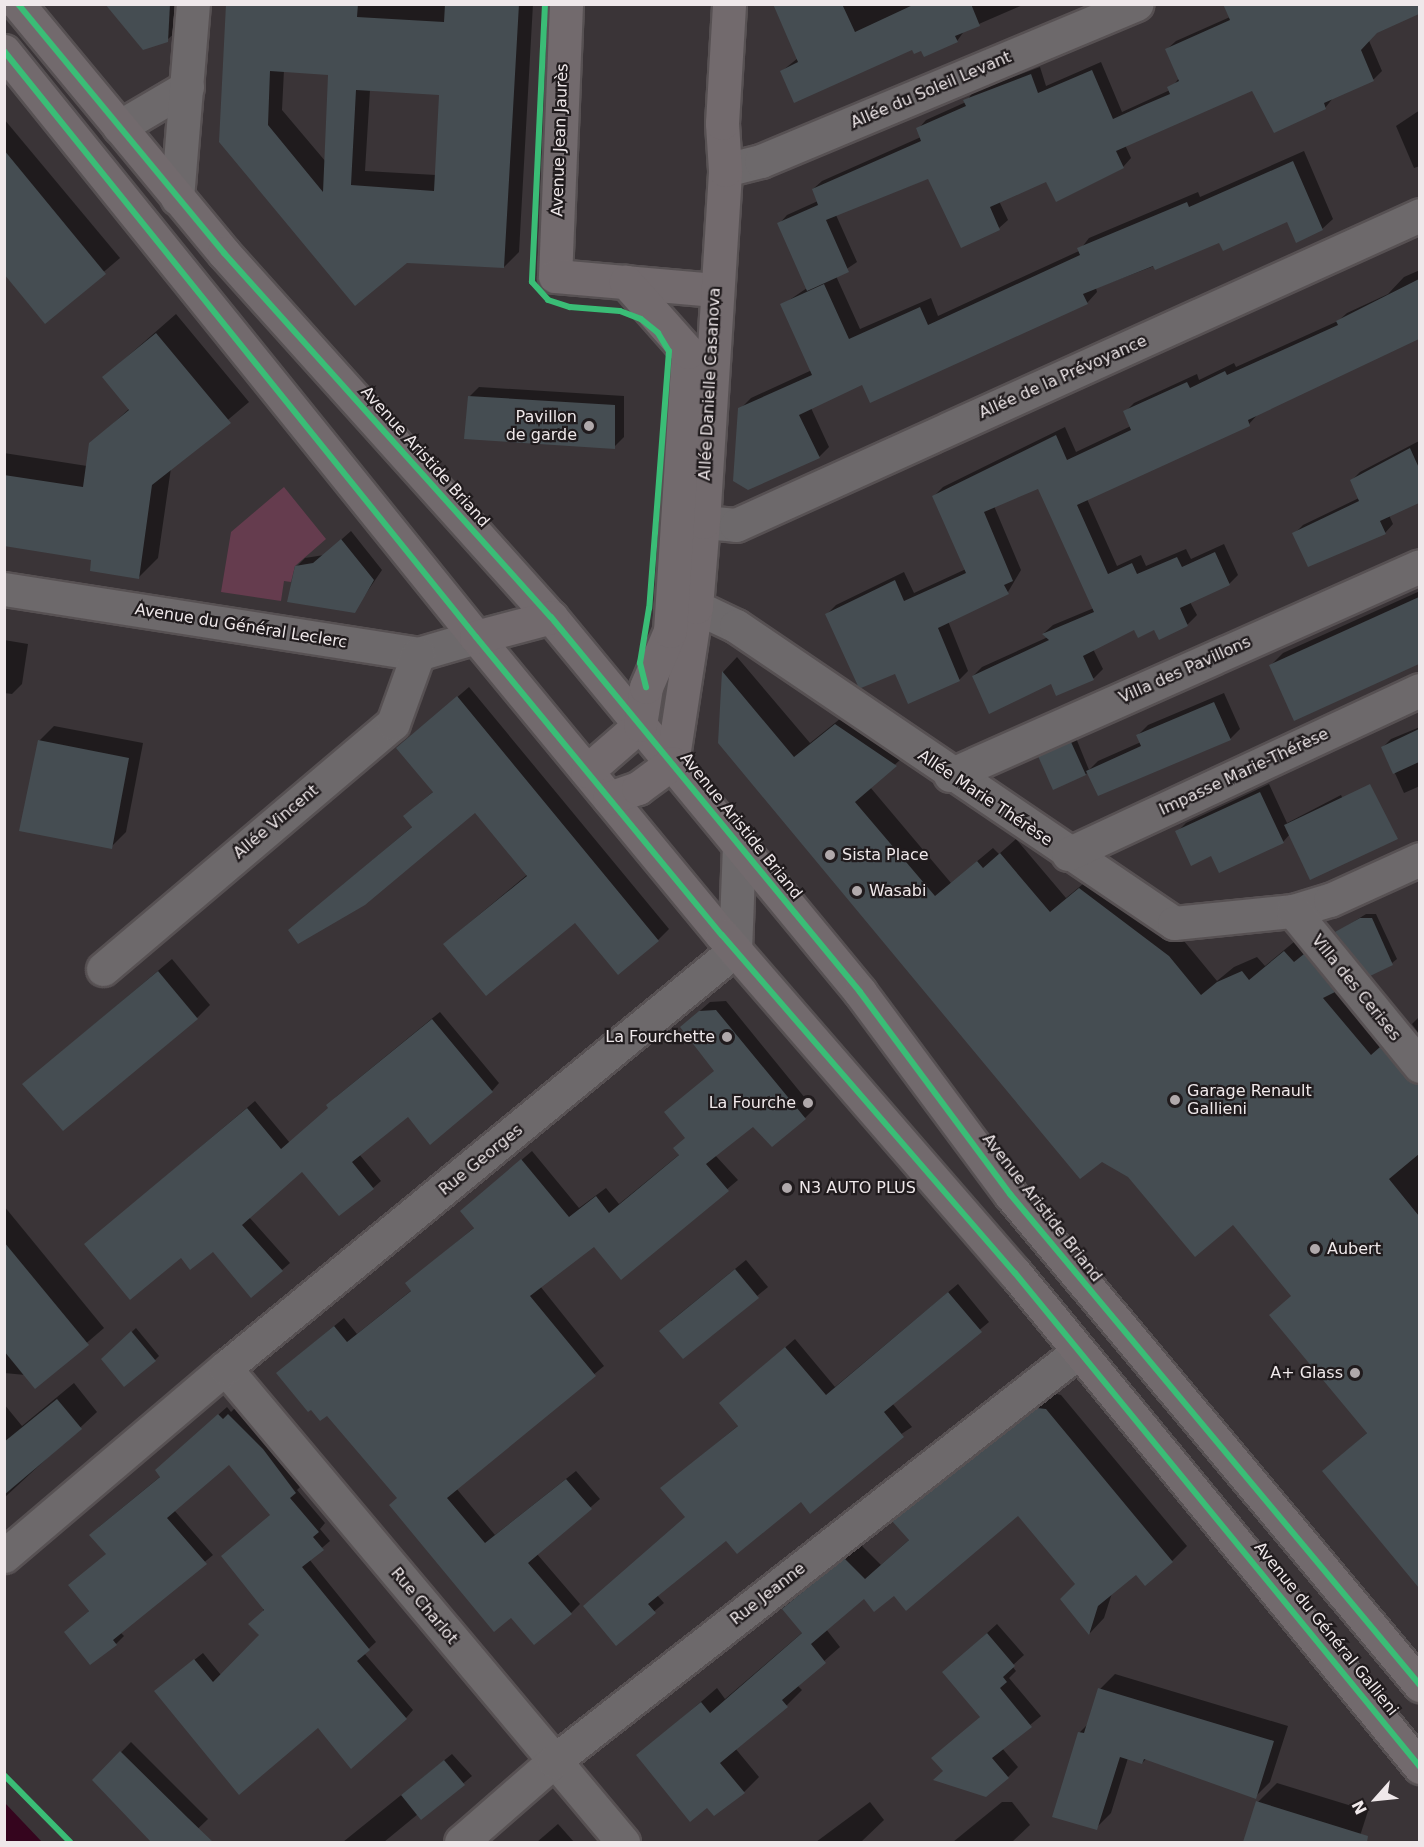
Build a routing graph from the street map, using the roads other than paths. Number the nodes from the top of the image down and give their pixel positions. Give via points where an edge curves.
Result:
1 (18, 4) edge
2 (193, 4) edge
3 (566, 4) edge
4 (729, 4) edge
5 (1136, 4) edge
6 (4, 51) edge
7 (187, 87) junction
8 (119, 127) junction
9 (725, 170) junction
10 (177, 198) junction
11 (1419, 215) edge
12 (627, 282) junction
13 (715, 290) junction
14 (703, 522) junction
15 (1419, 566) edge
16 (4, 589) edge
17 (685, 598) junction
18 (551, 616) junction
19 (476, 636) junction
20 (418, 654) junction
21 (1419, 690) edge
22 (640, 725) junction
23 (672, 763) junction
24 (587, 771) junction
25 (950, 775) junction
26 (609, 798) junction
27 (739, 847) junction
28 (1068, 854) junction
29 (1419, 859) edge
30 (1293, 911) junction
31 (735, 950) junction
32 (103, 969) dead end
33 (1419, 1066) edge
34 (1078, 1351) junction
35 (225, 1368) junction
36 (4, 1556) edge
37 (1419, 1685) edge
38 (554, 1761) junction
39 (1419, 1767) edge
40 (461, 1842) edge
41 (623, 1842) edge

1 - 8 main road, Avenue Aristide Briand
2 - 7 street
3 - 12 main road, Avenue Jean Jaurès via 555,276
4 - 9 main road, Allée Danielle Casanova via 722,123
5 - 9 street, Allée du Soleil Levant via 761,161
6 - 19 main road
7 - 8 street
7 - 10 street
8 - 10 main road, Avenue Aristide Briand
9 - 13 main road, Allée Danielle Casanova
10 - 18 main road, Avenue Aristide Briand
11 - 14 street, Allée de la Prévoyance via 736,525
12 - 13 main road
12 - 17 main road, Allée Danielle Casanova via 688,352
13 - 14 main road, Allée Danielle Casanova
14 - 17 main road, Allée Danielle Casanova
15 - 25 street, Villa des Pavillons
16 - 20 street, Avenue du Général Leclerc
17 - 22 main road, Allée Danielle Casanova via 646,687
17 - 23 main road, Allée Danielle Casanova
17 - 25 street, Allée Marie Thérèse via 736,626
18 - 19 main road
18 - 22 main road, Avenue Aristide Briand
19 - 20 street, Avenue du Général Leclerc
19 - 24 main road
20 - 32 street, Allée Vincent via 393,723
21 - 28 street, Impasse Marie-Thérèse
22 - 23 main road, Avenue Aristide Briand
22 - 24 main road
23 - 26 main road via 638,788
23 - 27 main road, Avenue Aristide Briand
24 - 26 main road
25 - 28 street, Allée Marie Thérèse
26 - 31 main road
27 - 31 street
27 - 37 main road, Avenue Aristide Briand via 860,992 1010,1194
28 - 30 street, Allée Marie Thérèse via 1174,923
29 - 30 street, Allée Marie Thérèse via 1330,900
30 - 33 street, Villa des Cerises
31 - 34 main road
31 - 35 street, Rue Georges
34 - 38 street, Rue Jeanne
34 - 39 main road, Avenue du Général Gallieni
35 - 36 street, Rue Georges
35 - 38 street, Rue Charlot
38 - 40 street, Rue Jeanne
38 - 41 street, Rue Charlot

